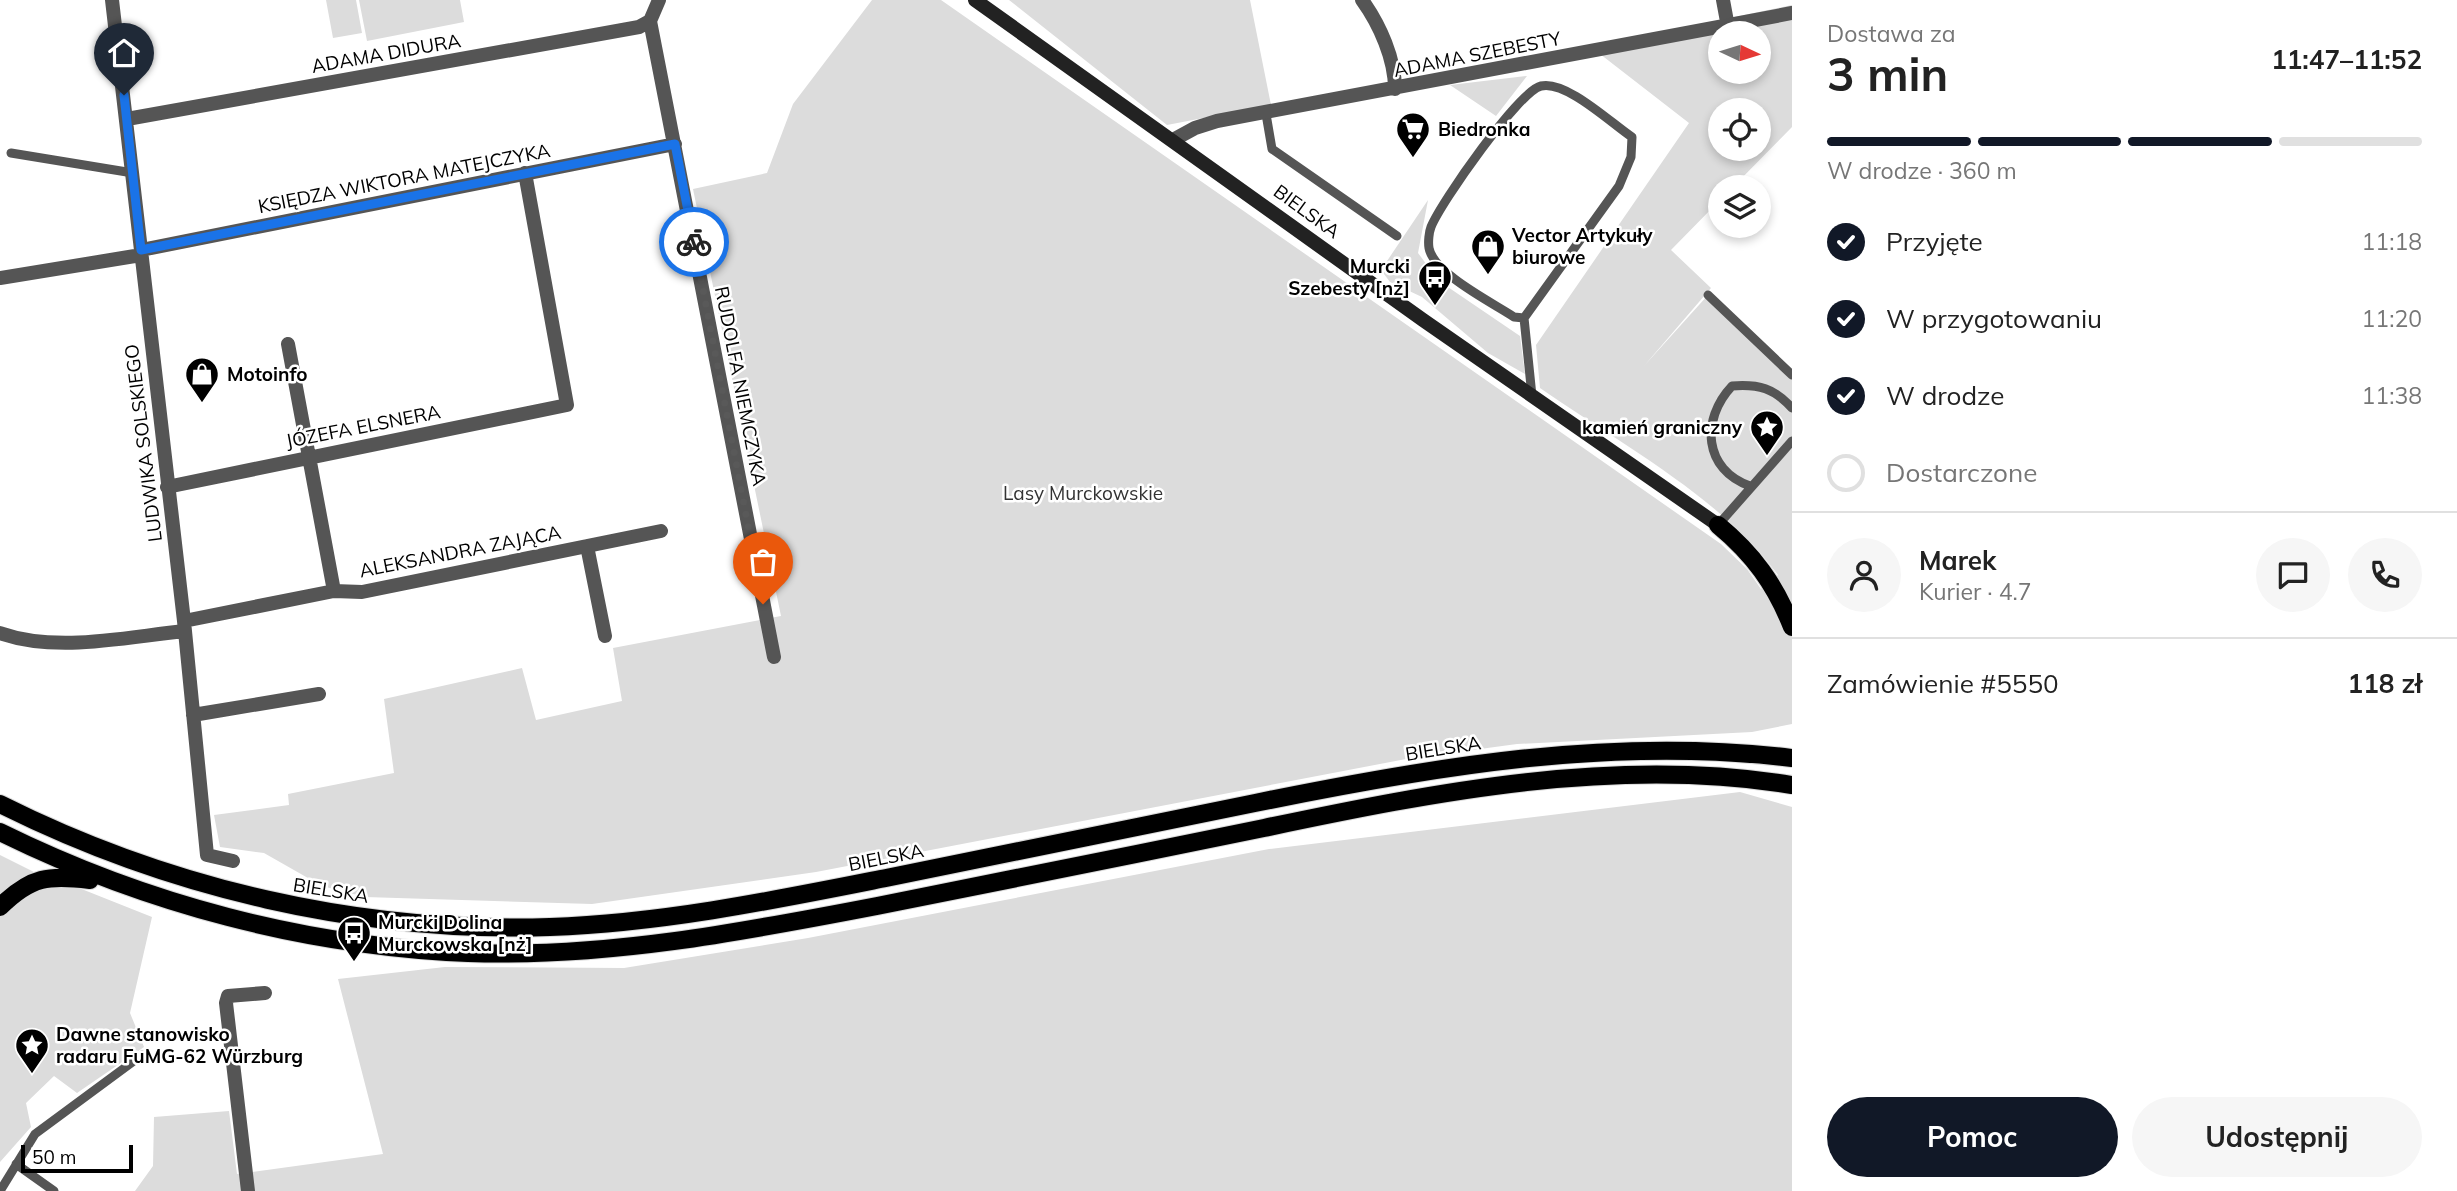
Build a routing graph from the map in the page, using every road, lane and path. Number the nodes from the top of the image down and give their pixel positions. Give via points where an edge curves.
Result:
1 (112, 0) edge
2 (660, 0) edge
3 (975, 0) edge
4 (1362, 0) edge
5 (1723, 0) edge
6 (1792, 13) edge
7 (650, 21) junction
8 (1727, 21) edge
9 (1755, 21) edge
10 (1708, 31) edge
11 (1395, 89) junction
12 (1266, 114) junction
13 (127, 119) junction
14 (1173, 141) junction
15 (675, 144) junction
16 (12, 153) dead end
17 (132, 173) junction
18 (525, 173) junction
19 (1397, 236) dead end
20 (141, 253) junction
21 (0, 278) edge
22 (1708, 295) dead end
23 (1524, 318) junction
24 (288, 344) dead end
25 (1792, 375) edge
26 (1532, 396) junction
27 (1792, 408) edge
28 (1792, 441) edge
29 (310, 456) junction
30 (1751, 486) junction
31 (167, 488) junction
32 (1718, 525) junction
33 (661, 531) dead end
34 (587, 546) junction
35 (334, 592) junction
36 (184, 626) junction
37 (1792, 626) edge
38 (0, 633) edge
39 (605, 636) dead end
40 (774, 657) dead end
41 (319, 694) dead end
42 (194, 715) junction
43 (1792, 758) edge
44 (1792, 785) edge
45 (0, 804) edge
46 (0, 832) edge
47 (233, 861) dead end
48 (118, 884) junction
49 (0, 906) edge
50 (265, 993) dead end
51 (142, 1055) dead end
52 (16, 1164) junction
53 (0, 1191) edge
54 (54, 1191) edge
55 (248, 1191) edge

1 - 13 street, LUDWIKA SOLSKIEGO
2 - 7 street
3 - 14 street, BIELSKA
4 - 11 street via 1395,70
5 - 8 street
6 - 9 street, ADAMA SZEBESTY
7 - 13 street, ADAMA DIDURA via 639,27
7 - 15 street, RUDOLFA NIEMCZYKA
10 - 11 street, ADAMA SZEBESTY
11 - 12 street, ADAMA SZEBESTY
12 - 14 street, ADAMA SZEBESTY via 1217,121
12 - 19 lane via 1272,149
13 - 17 street, LUDWIKA SOLSKIEGO
14 - 26 street, BIELSKA
15 - 18 street, KSIĘDZA WIKTORA MATEJCZYKA
15 - 40 street, RUDOLFA NIEMCZYKA
16 - 17 lane
17 - 20 street, LUDWIKA SOLSKIEGO
18 - 20 street, KSIĘDZA WIKTORA MATEJCZYKA
18 - 29 street, JÓZEFA ELSNERA via 567,405
20 - 21 street, KSIĘDZA WIKTORA MATEJCZYKA
20 - 31 street, LUDWIKA SOLSKIEGO
22 - 25 lane
23 - 23 lane via 1619,186 1631,157 1632,137 1564,88 1541,86 1524,97 1451,189 1429,229 1429,250 1442,270 1514,317
23 - 26 lane
24 - 29 street
26 - 32 street, BIELSKA
27 - 30 lane via 1774,389 1749,385 1732,386 1718,400 1711,431 1714,458 1732,480
28 - 30 lane
29 - 31 street, JÓZEFA ELSNERA
29 - 35 street
30 - 32 lane
31 - 36 street, LUDWIKA SOLSKIEGO
32 - 37 main road via 1762,567
33 - 34 street, ALEKSANDRA ZAJĄCA
34 - 35 street, ALEKSANDRA ZAJĄCA via 362,592
34 - 39 street
35 - 36 street, ALEKSANDRA ZAJĄCA
36 - 38 street, ALEKSANDRA ZAJĄCA via 50,643 22,641
36 - 42 street, LUDWIKA SOLSKIEGO
41 - 42 street
42 - 47 street, LUDWIKA SOLSKIEGO via 207,855
43 - 45 main road, BIELSKA via 1642,751 1482,763 1329,789 775,900 651,919 553,927 413,923 258,899 104,851
44 - 48 main road via 1642,776 1485,788 1355,809 775,926 595,950 469,953 359,943 251,923
46 - 48 main road
48 - 49 main road via 59,876 41,879
50 - 55 street via 228,996 226,1003
51 - 52 lane via 35,1134
52 - 53 lane
52 - 54 lane

